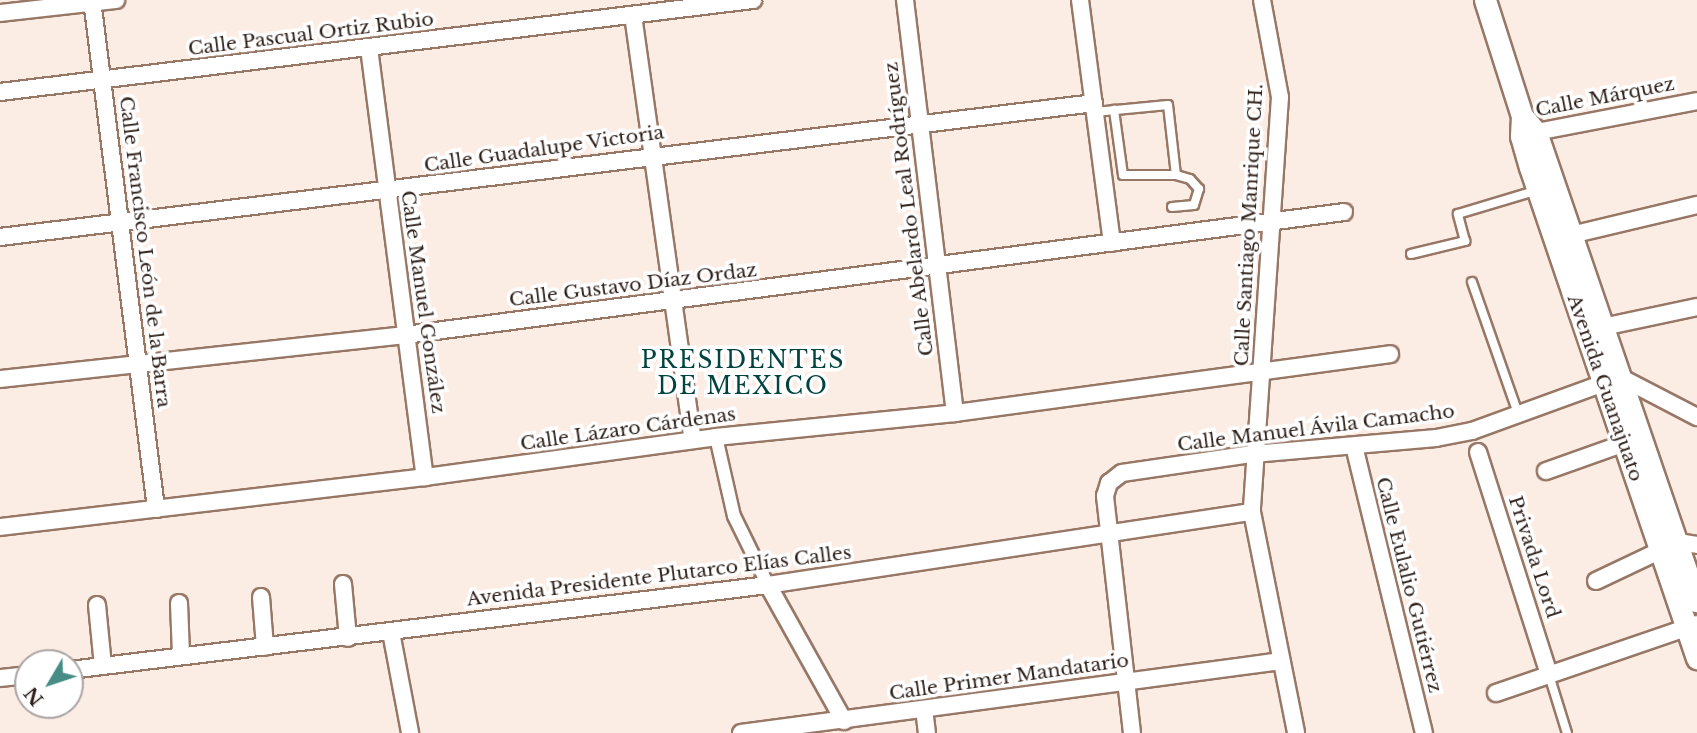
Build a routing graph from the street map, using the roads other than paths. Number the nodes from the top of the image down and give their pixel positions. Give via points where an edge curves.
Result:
1 (116, 0) edge
2 (753, 0) edge
3 (905, 0) edge
4 (1080, 0) edge
5 (1262, 0) edge
6 (1485, 0) edge
7 (92, 2) edge
8 (0, 13) edge
9 (633, 15) junction
10 (369, 48) junction
11 (102, 82) junction
12 (0, 92) edge
13 (1697, 101) edge
14 (1094, 108) junction
15 (1114, 110) junction
16 (920, 125) junction
17 (1526, 128) junction
18 (653, 155) junction
19 (1176, 175) junction
20 (1538, 190) junction
21 (386, 191) junction
22 (1697, 205) edge
23 (1172, 207) dead end
24 (1344, 212) dead end
25 (121, 222) junction
26 (1270, 223) junction
27 (1571, 235) junction
28 (0, 237) edge
29 (1112, 243) junction
30 (1410, 254) dead end
31 (938, 268) junction
32 (1472, 282) dead end
33 (671, 301) junction
34 (1697, 307) edge
35 (1603, 327) junction
36 (405, 335) junction
37 (1390, 354) dead end
38 (140, 366) junction
39 (1262, 371) junction
40 (0, 379) edge
41 (1611, 379) junction
42 (955, 413) junction
43 (1518, 413) junction
44 (1697, 416) edge
45 (716, 437) junction
46 (694, 440) junction
47 (1625, 443) junction
48 (1354, 446) junction
49 (1478, 452) dead end
50 (1252, 454) junction
51 (1546, 471) dead end
52 (425, 477) junction
53 (156, 509) junction
54 (1252, 512) junction
55 (0, 527) edge
56 (1109, 536) junction
57 (1679, 546) edge
58 (1596, 581) dead end
59 (343, 584) dead end
60 (768, 585) junction
61 (261, 597) dead end
62 (1697, 601) edge
63 (179, 603) dead end
64 (97, 605) dead end
65 (1691, 626) edge
66 (391, 632) junction
67 (348, 638) junction
68 (265, 647) junction
69 (181, 656) junction
70 (1697, 658) edge
71 (1282, 661) junction
72 (103, 666) junction
73 (84, 668) edge
74 (1549, 676) junction
75 (1125, 682) junction
76 (1496, 693) dead end
77 (924, 709) junction
78 (844, 721) junction
79 (805, 729) edge
80 (411, 733) edge
81 (741, 733) edge
82 (927, 733) edge
83 (1132, 733) edge
84 (1296, 733) edge
85 (1424, 733) edge
86 (1567, 733) edge

1 - 7 street
2 - 9 street, Calle Pascual Ortiz Rubio
3 - 16 street, Calle Abelardo Leal Rodríguez
4 - 14 street
5 - 26 street, Calle Santiago Manrique CH. via 1280,97
6 - 17 street, Avenida Guanajuato
7 - 8 street
7 - 11 street, Calle Francisco León de la Barra
9 - 10 street, Calle Pascual Ortiz Rubio
9 - 18 street
10 - 11 street, Calle Pascual Ortiz Rubio
10 - 21 street, Calle Manuel González
11 - 12 street, Calle Pascual Ortiz Rubio
11 - 25 street, Calle Francisco León de la Barra
13 - 17 street, Calle Márquez
14 - 15 lane
14 - 16 street, Calle Guadalupe Victoria
14 - 29 street
15 - 19 lane via 1123,175
15 - 19 lane via 1168,105
16 - 18 street, Calle Guadalupe Victoria
16 - 31 street, Calle Abelardo Leal Rodríguez
17 - 20 street, Avenida Guanajuato
17 - 27 street, Avenida Guanajuato
18 - 21 street, Calle Guadalupe Victoria
18 - 33 street
19 - 23 lane via 1190,179 1199,189 1194,205
20 - 30 lane via 1458,214 1465,241
20 - 41 street, Avenida Guanajuato
21 - 25 street, Calle Guadalupe Victoria
21 - 36 street, Calle Manuel González
22 - 27 street
24 - 26 street, Calle Gustavo Díaz Ordaz
25 - 28 street, Calle Guadalupe Victoria
25 - 38 street, Calle Francisco León de la Barra
26 - 29 street, Calle Gustavo Díaz Ordaz
26 - 39 street, Calle Santiago Manrique CH.
27 - 35 street, Avenida Guanajuato
29 - 31 street, Calle Gustavo Díaz Ordaz
31 - 33 street, Calle Gustavo Díaz Ordaz
31 - 42 street, Calle Abelardo Leal Rodríguez
32 - 43 lane
33 - 36 street, Calle Gustavo Díaz Ordaz
33 - 46 street
34 - 35 street
35 - 41 street, Avenida Guanajuato
36 - 38 street, Calle Gustavo Díaz Ordaz
36 - 52 street, Calle Manuel González
37 - 39 street, Calle Lázaro Cárdenas
38 - 40 street, Calle Gustavo Díaz Ordaz
38 - 53 street, Calle Francisco León de la Barra
39 - 42 street, Calle Lázaro Cárdenas
39 - 50 street, Calle Santiago Manrique CH.
41 - 43 street, Calle Manuel Ávila Camacho
41 - 44 street
41 - 47 street, Avenida Guanajuato
41 - 57 street, Avenida Guanajuato
42 - 45 street, Calle Lázaro Cárdenas
43 - 48 street, Calle Manuel Ávila Camacho via 1436,439
45 - 46 street, Calle Lázaro Cárdenas
45 - 60 street via 734,516
46 - 52 street, Calle Lázaro Cárdenas
47 - 51 street
47 - 57 street, Avenida Guanajuato
48 - 50 street, Calle Manuel Ávila Camacho
48 - 85 street, Calle Eulalio Gutiérrez
49 - 74 street, Privada Lord
50 - 54 street, Calle Santiago Manrique CH.
50 - 56 street, Calle Manuel Ávila Camacho via 1122,473 1109,483 1105,496
52 - 53 street, Calle Lázaro Cárdenas
53 - 55 street, Calle Lázaro Cárdenas
54 - 56 street, Avenida Presidente Plutarco Elías Calles
54 - 71 street, Calle Santiago Manrique CH.
56 - 60 street, Avenida Presidente Plutarco Elías Calles
56 - 75 street
57 - 58 street
57 - 62 street, Avenida Guanajuato
57 - 65 street, Avenida Guanajuato
59 - 67 street
60 - 66 street, Avenida Presidente Plutarco Elías Calles
60 - 78 street
61 - 68 street
63 - 69 street
64 - 72 street
65 - 70 street, Avenida Guanajuato
65 - 74 street
66 - 67 street, Avenida Presidente Plutarco Elías Calles
66 - 80 street
67 - 68 street, Avenida Presidente Plutarco Elías Calles
68 - 69 street, Avenida Presidente Plutarco Elías Calles
69 - 72 street, Avenida Presidente Plutarco Elías Calles
71 - 75 street, Calle Primer Mandatario
71 - 84 street, Calle Santiago Manrique CH.
72 - 73 street, Avenida Presidente Plutarco Elías Calles
74 - 76 street
74 - 86 lane
75 - 77 street, Calle Primer Mandatario
75 - 83 street
77 - 78 street, Calle Primer Mandatario
77 - 82 street
78 - 79 street, Calle Primer Mandatario
79 - 81 street, Calle Primer Mandatario

